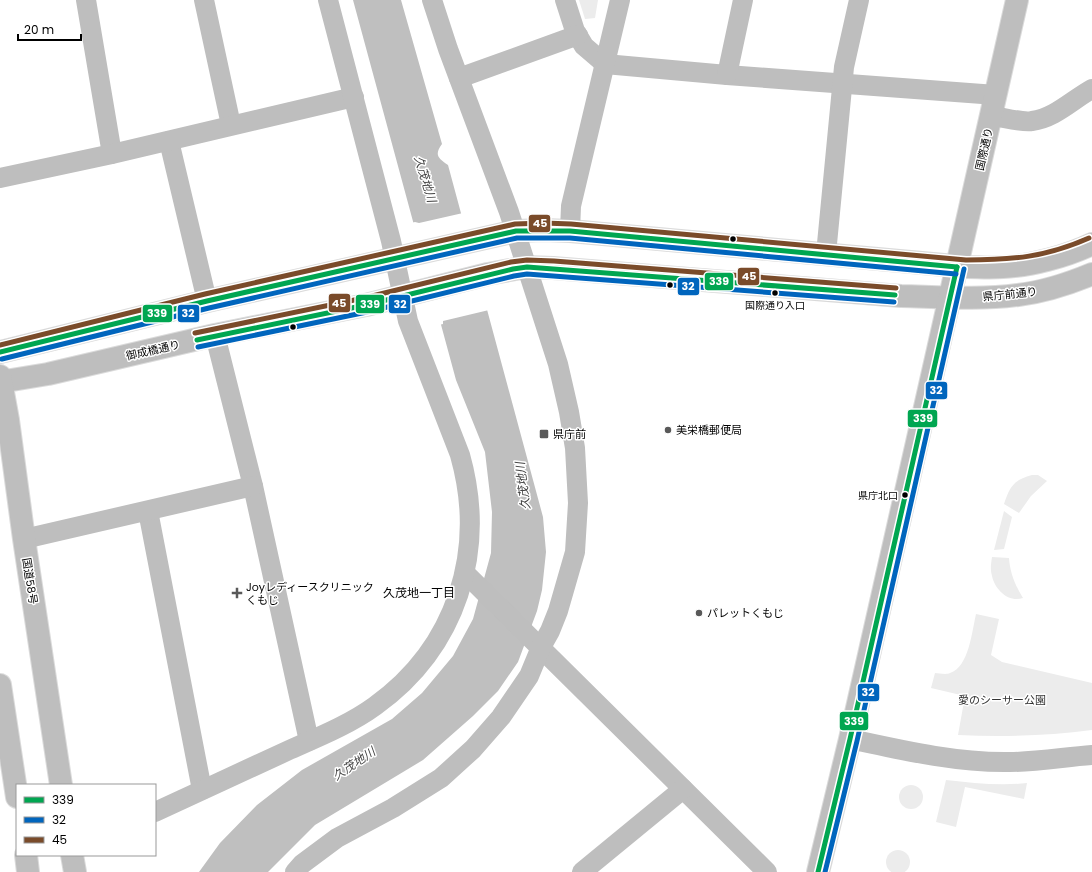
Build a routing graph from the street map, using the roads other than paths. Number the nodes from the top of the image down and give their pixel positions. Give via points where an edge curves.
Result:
1 (86, 0) edge
2 (204, 0) edge
3 (328, 0) edge
4 (432, 0) edge
5 (565, 0) edge
6 (620, 0) edge
7 (743, 0) edge
8 (859, 0) edge
9 (1017, 0) edge
10 (578, 35) junction
11 (605, 64) junction
12 (727, 75) junction
13 (459, 78) junction
14 (842, 83) junction
15 (1092, 89) edge
16 (354, 97) junction
17 (994, 106) junction
18 (231, 125) junction
19 (169, 141) junction
20 (112, 154) junction
21 (0, 178) edge
22 (516, 231) junction
23 (570, 231) junction
24 (1092, 244) edge
25 (826, 254) junction
26 (404, 257) junction
27 (528, 267) junction
28 (957, 267) junction
29 (1092, 274) edge
30 (402, 296) junction
31 (949, 298) junction
32 (207, 301) junction
33 (215, 335) junction
34 (0, 352) edge
35 (0, 380) edge
36 (253, 486) junction
37 (148, 511) junction
38 (24, 539) junction
39 (465, 573) junction
40 (541, 647) junction
41 (0, 685) edge
42 (850, 739) junction
43 (309, 741) junction
44 (1092, 755) edge
45 (61, 784) edge
46 (683, 789) junction
47 (16, 790) edge
48 (202, 790) junction
49 (156, 812) edge
50 (26, 856) edge
51 (72, 856) edge
52 (302, 869) edge
53 (28, 872) edge
54 (75, 872) edge
55 (582, 872) edge
56 (767, 872) edge
57 (818, 872) edge

1 - 20 street
2 - 18 street
3 - 16 street
4 - 13 street
5 - 10 street
6 - 11 street
7 - 12 street
8 - 14 street
9 - 17 main road, 国際通り
10 - 11 street via 584,46
10 - 13 street
11 - 12 street
11 - 23 street via 571,206
12 - 14 street
13 - 22 street
14 - 17 street
14 - 25 street
15 - 17 street via 1052,115 1031,122
16 - 18 street
16 - 26 street
17 - 28 main road, 国際通り
18 - 19 street
19 - 20 street
19 - 32 street
20 - 21 street
22 - 23 main road
22 - 26 main road
22 - 27 street
23 - 25 main road
24 - 28 main road via 1022,265
25 - 28 main road
26 - 30 street
26 - 32 main road
27 - 30 main road, 御成橋通り via 488,274
27 - 31 main road
27 - 40 street via 558,364 569,412 575,448 578,503 575,552 558,611
28 - 31 main road, 国際通り
29 - 31 main road, 県庁前通り via 1042,291 1019,295
30 - 33 main road, 御成橋通り
30 - 39 street via 408,321 466,475 470,527
31 - 42 main road, 国際通り
32 - 34 main road
33 - 35 main road, 御成橋通り via 48,374
33 - 36 street
35 - 38 main road, 国道58号
36 - 37 street
36 - 43 street
37 - 38 street
37 - 48 street
38 - 45 main road, 国道58号
39 - 40 street
39 - 43 street via 459,598 449,619 434,645 410,676 374,707
40 - 46 street
40 - 52 street via 529,676 501,718 473,749 441,778 394,808 336,838
41 - 47 main road
42 - 44 street via 928,754 984,761 1032,761
42 - 57 main road, 国際通り
43 - 48 street
46 - 55 street
46 - 56 street
48 - 49 street
50 - 53 main road
51 - 54 main road

